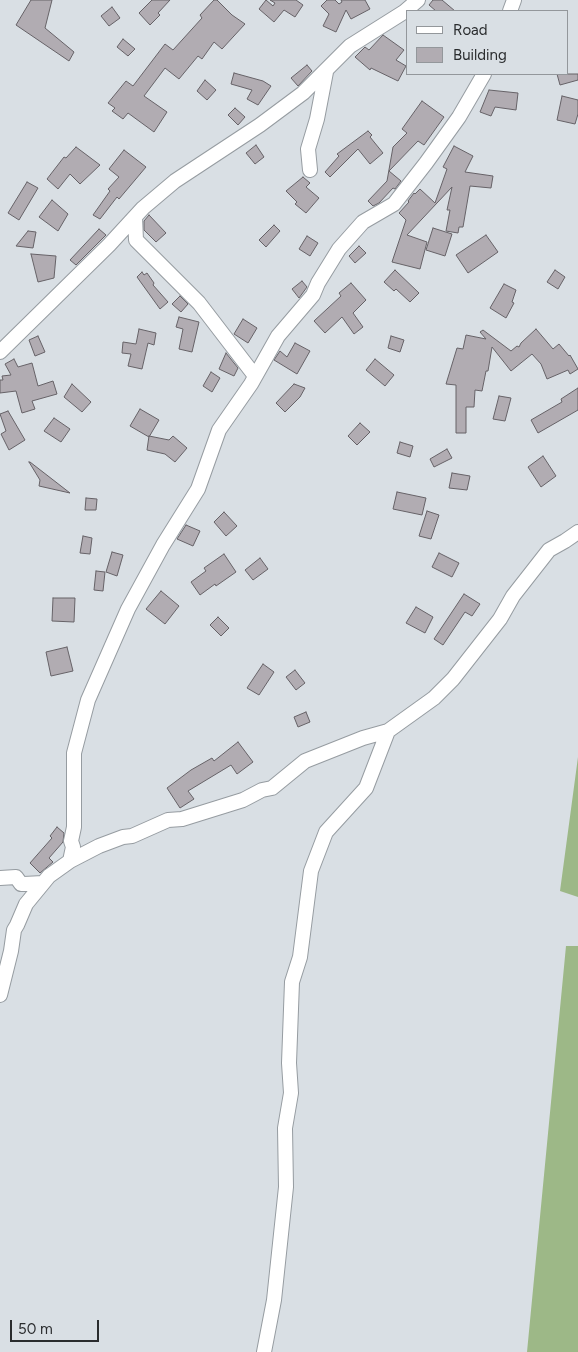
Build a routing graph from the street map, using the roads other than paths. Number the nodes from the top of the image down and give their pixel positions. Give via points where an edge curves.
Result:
1 (418, 0) edge
2 (406, 10) edge
3 (406, 10) edge
4 (326, 72) junction
5 (483, 75) edge
6 (310, 170) dead end
7 (135, 217) junction
8 (0, 352) edge
9 (255, 376) junction
10 (578, 532) edge
11 (388, 731) junction
12 (70, 861) junction
13 (0, 878) edge
14 (43, 883) junction
15 (0, 995) edge
16 (264, 1352) edge

1 - 2 street
3 - 4 street via 350,46
4 - 6 street via 308,149
4 - 7 street via 260,125 176,181
5 - 9 street via 459,117 394,204 363,222 339,249 313,295 278,336
7 - 8 street
7 - 9 street via 136,240 199,303
9 - 12 street via 218,430 198,489 128,609 88,700 74,753 74,828
10 - 11 street via 549,550 453,679 434,698
11 - 12 street via 305,761 272,788 243,800 182,819 168,820 99,846
11 - 16 street via 366,788 326,832 311,871 300,957 292,982 291,1093 285,1128 286,1187 275,1291
12 - 14 street
13 - 14 street via 16,877 21,884
14 - 15 street via 26,904 14,930

